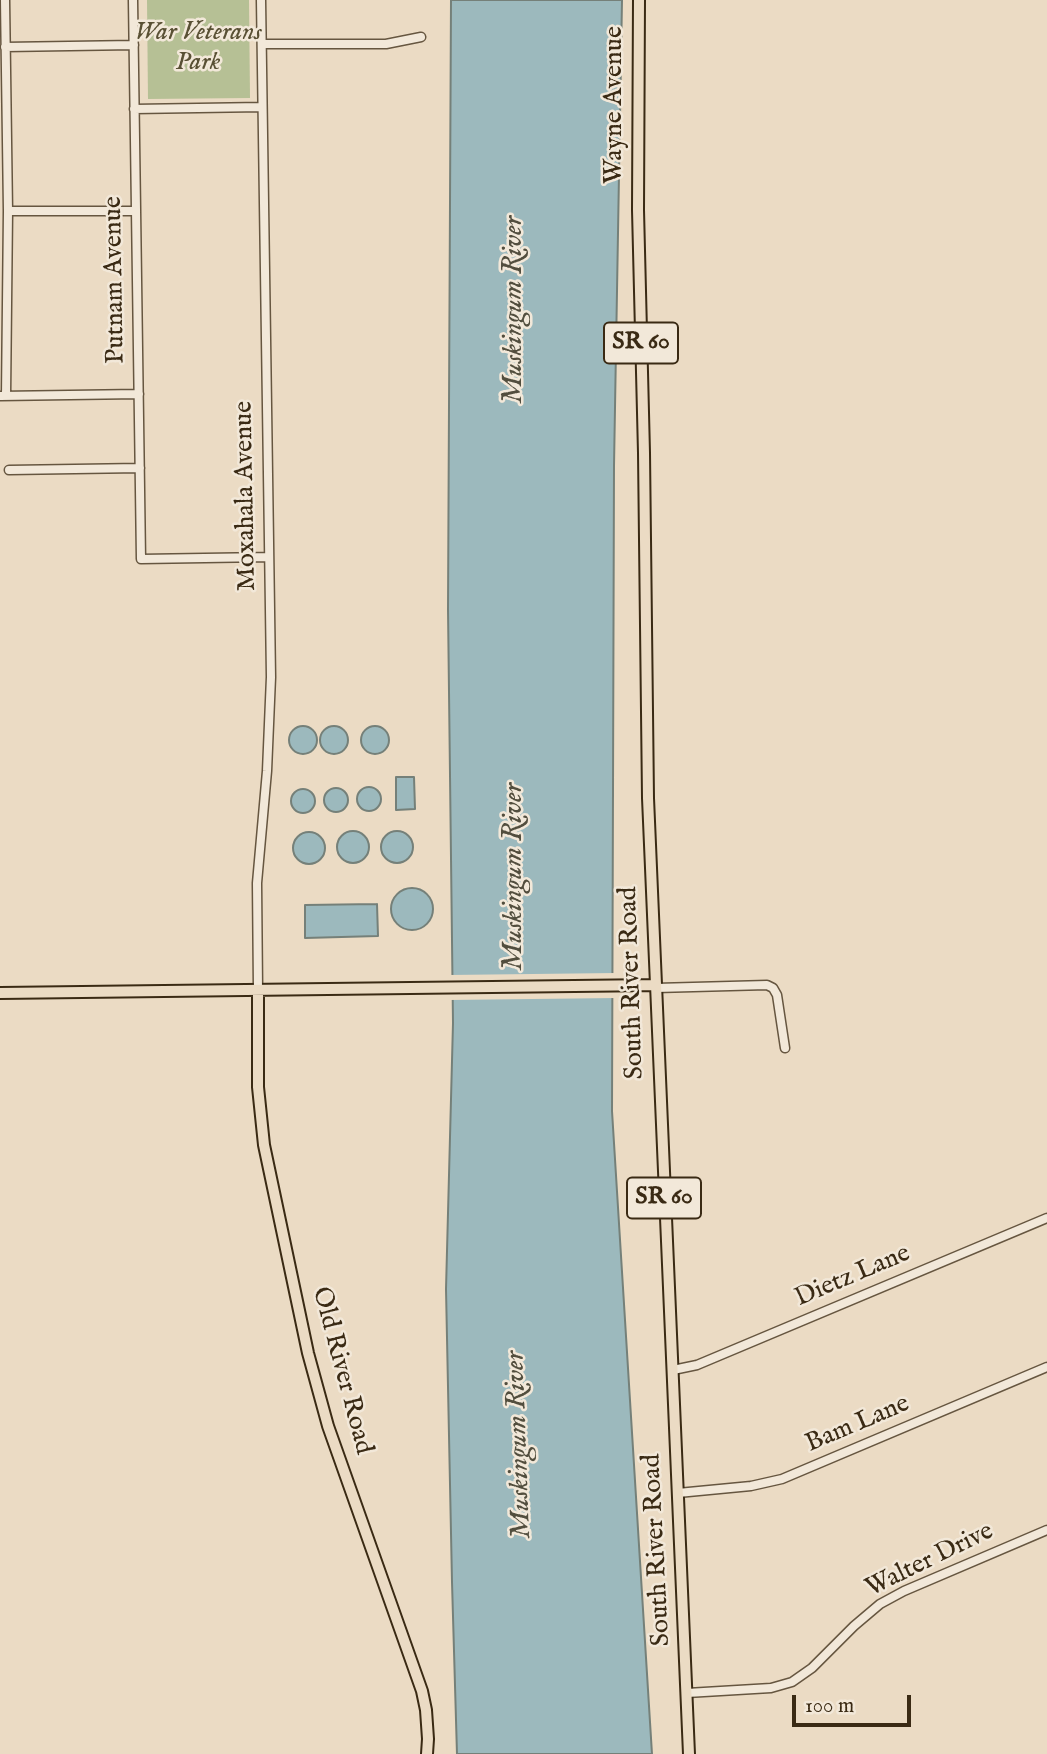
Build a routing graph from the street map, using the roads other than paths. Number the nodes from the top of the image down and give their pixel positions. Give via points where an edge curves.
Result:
1 (5, 0) edge
2 (133, 0) edge
3 (261, 0) edge
4 (639, 0) edge
5 (421, 37) dead end
6 (262, 44) junction
7 (134, 45) junction
8 (5, 47) junction
9 (262, 107) junction
10 (134, 109) junction
11 (638, 210) joint
12 (8, 211) junction
13 (136, 211) junction
14 (139, 394) junction
15 (3, 396) edge
16 (140, 468) junction
17 (9, 470) dead end
18 (268, 557) junction
19 (656, 987) junction
20 (258, 990) junction
21 (0, 993) edge
22 (785, 1048) dead end
23 (1047, 1218) edge
24 (1047, 1367) edge
25 (673, 1370) junction
26 (678, 1493) junction
27 (1047, 1531) edge
28 (687, 1693) junction
29 (427, 1754) edge
30 (689, 1754) edge

1 - 8 street
2 - 7 street, Putnam Avenue
3 - 6 street, Moxahala Avenue
4 - 11 main road, Wayne Avenue / SR 60
5 - 6 street via 386,44
6 - 9 street, Moxahala Avenue
7 - 8 street
7 - 10 street, Putnam Avenue
8 - 12 street
9 - 10 street
9 - 18 street, Moxahala Avenue
10 - 13 street, Putnam Avenue
11 - 19 main road, South River Road / SR 60 via 648,798
12 - 13 street
12 - 15 street
13 - 14 street, Putnam Avenue
14 - 15 street
14 - 16 street, Putnam Avenue
16 - 17 street
16 - 18 street, Putnam Avenue via 141,559
18 - 20 street, Moxahala Avenue via 271,677 257,883
19 - 20 main road
19 - 22 street via 767,985 777,995
19 - 25 main road, South River Road / SR 60
20 - 21 main road
20 - 29 main road, Old River Road via 258,1087 264,1145 308,1353 328,1426 422,1691
23 - 25 street, Dietz Lane via 729,1352
24 - 26 street, Bam Lane via 782,1479
25 - 26 main road, South River Road / SR 60
26 - 28 main road, South River Road / SR 60
27 - 28 street, Walter Drive via 880,1604 792,1682 771,1688
28 - 30 main road, South River Road / SR 60

